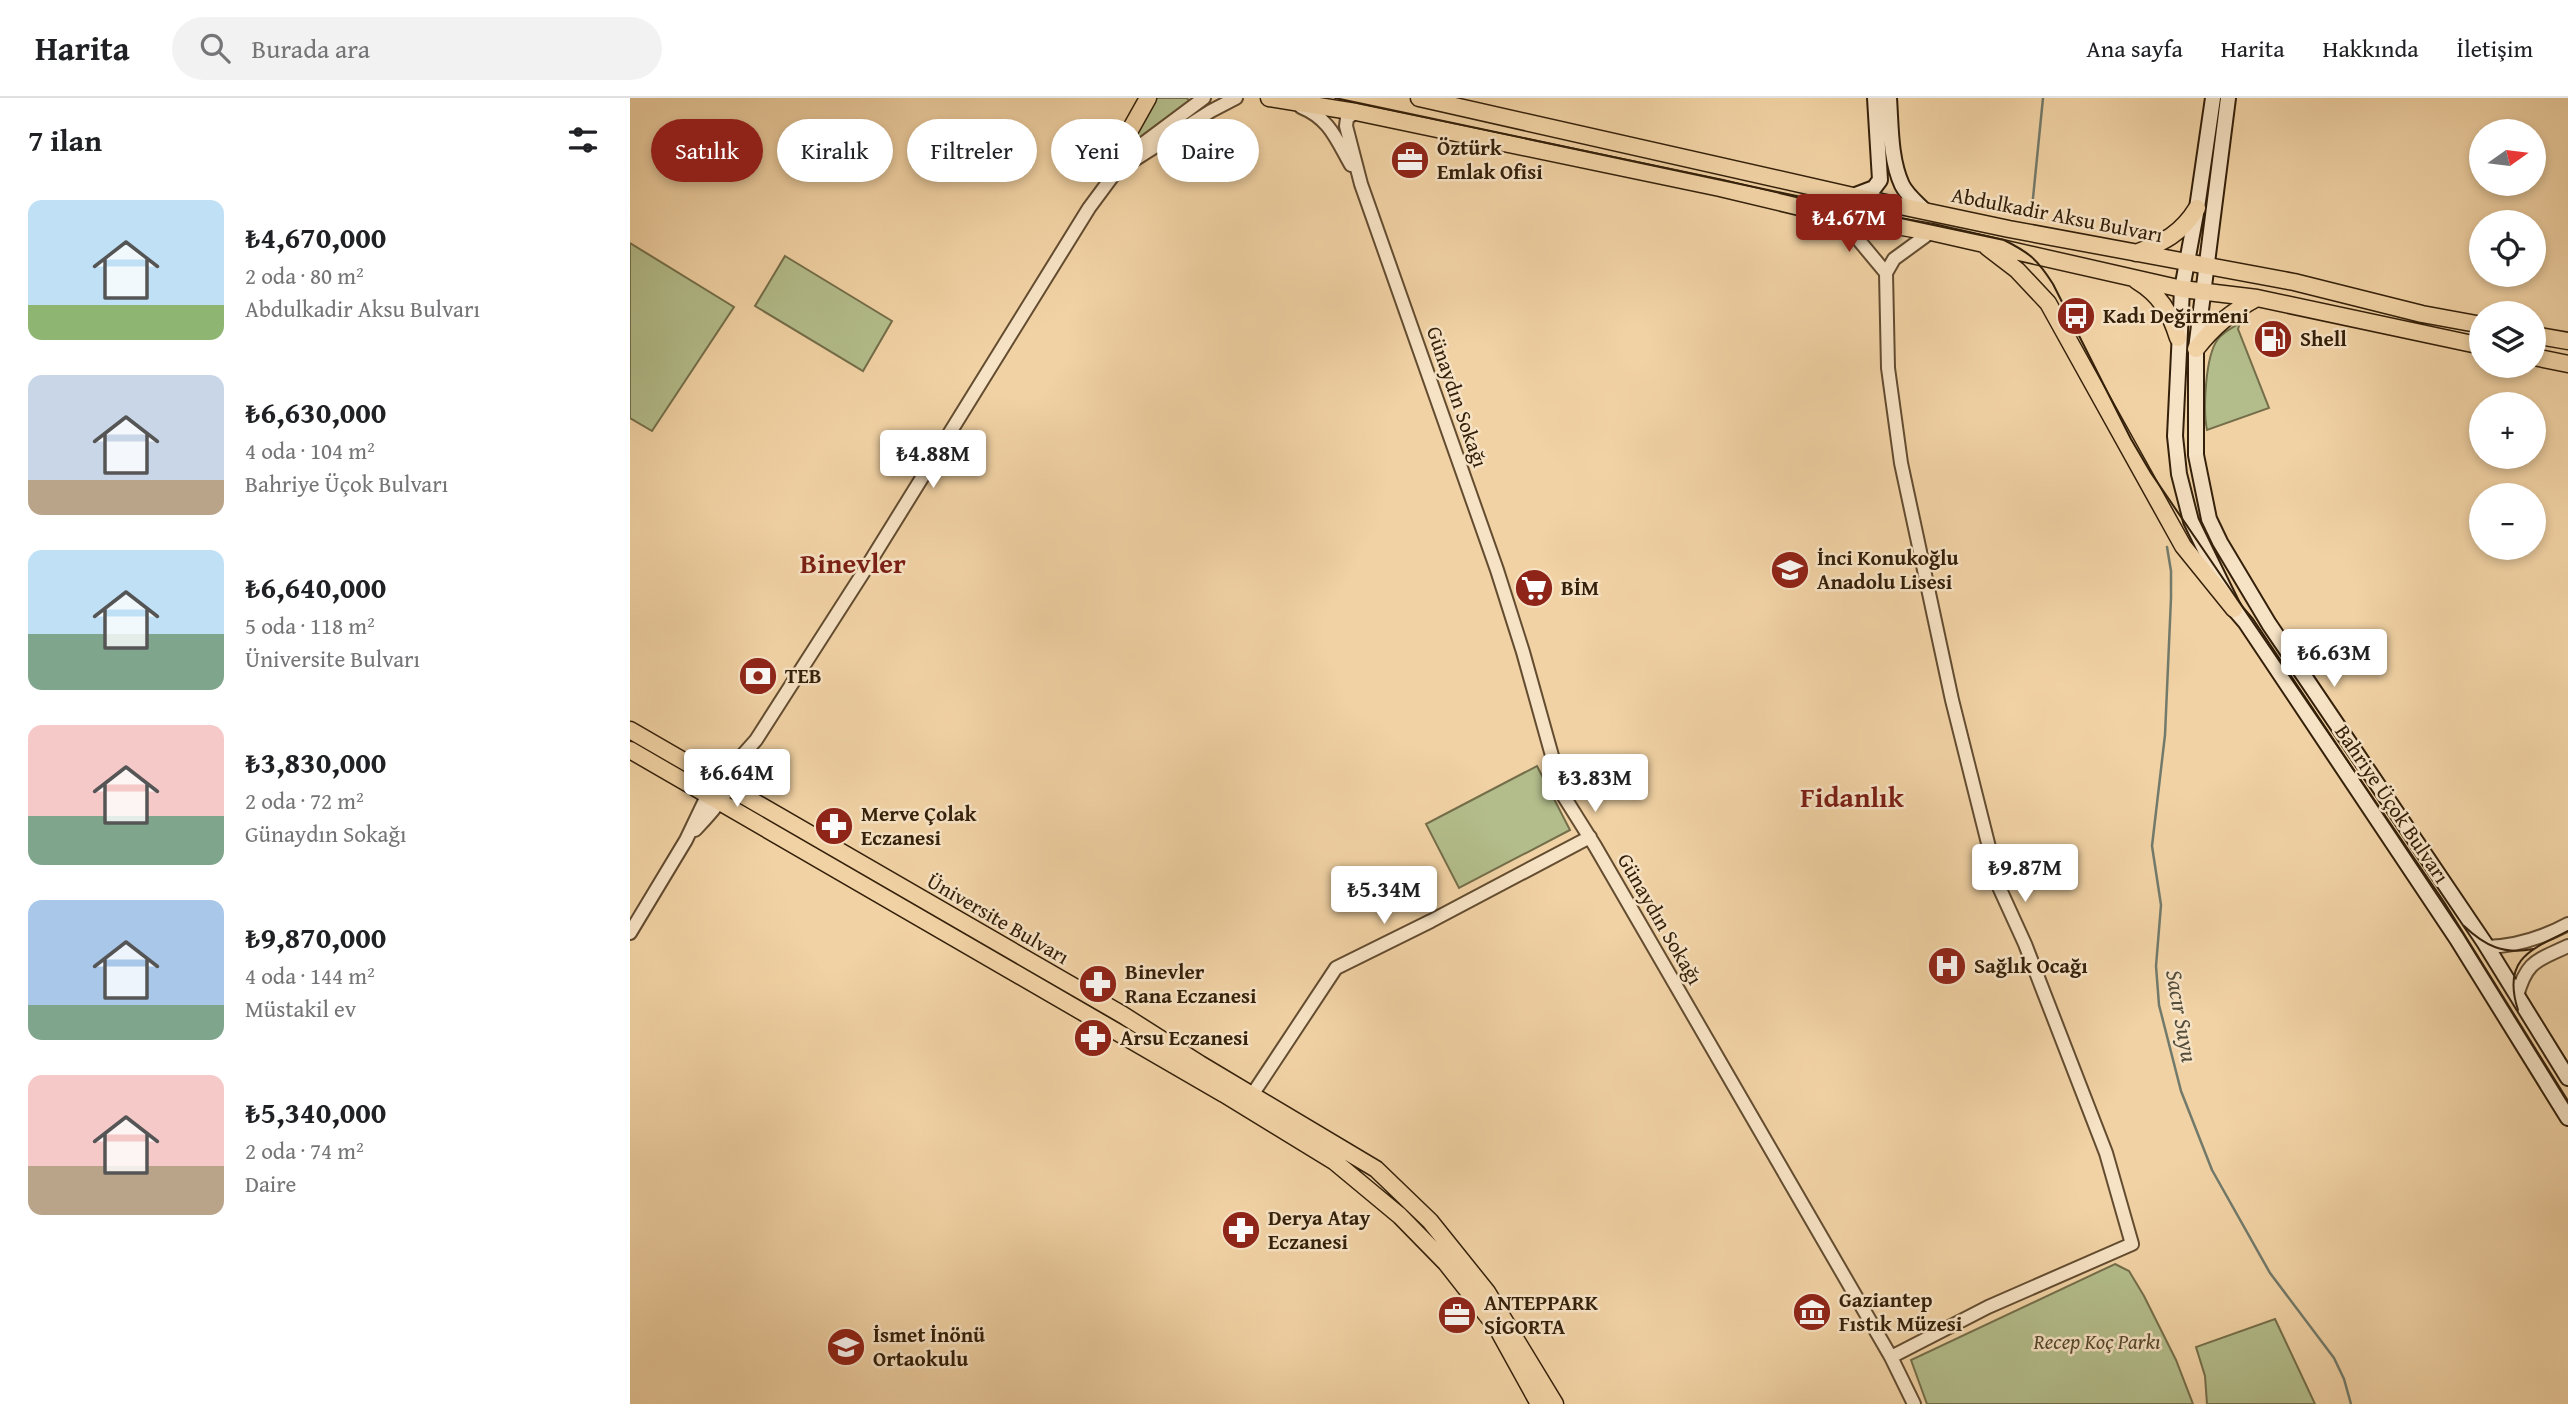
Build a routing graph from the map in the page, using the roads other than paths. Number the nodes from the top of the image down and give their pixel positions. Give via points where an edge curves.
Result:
1 (1148, 98) edge
2 (1204, 98) edge
3 (1236, 98) edge
4 (1419, 98) edge
5 (1875, 98) edge
6 (1889, 98) edge
7 (2213, 98) edge
8 (2228, 98) edge
9 (1276, 99) edge
10 (1356, 112) junction
11 (1136, 119) edge
12 (1143, 144) edge
13 (1143, 154) edge
14 (1899, 177) junction
15 (1880, 180) junction
16 (1108, 182) edge
17 (1361, 184) junction
18 (1853, 196) junction
19 (2197, 208) junction
20 (1924, 210) junction
21 (1833, 215) junction
22 (1931, 232) junction
23 (1982, 244) junction
24 (2136, 253) junction
25 (2186, 261) junction
26 (2207, 265) junction
27 (1886, 273) junction
28 (2129, 276) junction
29 (2182, 289) junction
30 (2203, 292) junction
31 (2256, 298) junction
32 (2469, 323) edge
33 (2546, 337) edge
34 (2178, 338) junction
35 (2568, 341) edge
36 (2469, 343) edge
37 (2196, 349) junction
38 (2546, 359) edge
39 (2568, 364) edge
40 (2234, 609) junction
41 (630, 730) edge
42 (630, 750) edge
43 (719, 792) junction
44 (1590, 837) junction
45 (2568, 924) edge
46 (630, 933) edge
47 (2568, 946) edge
48 (2487, 947) junction
49 (2517, 996) junction
50 (2568, 1078) edge
51 (1252, 1095) junction
52 (2568, 1118) edge
53 (1891, 1357) junction
54 (1539, 1404) edge
55 (1555, 1404) edge
56 (1914, 1404) edge

1 - 11 main road
2 - 12 street
3 - 13 street
4 - 18 main road, Abdulkadir Aksu Bulvarı
5 - 15 main road
6 - 14 main road
7 - 19 main road, Bahriye Üçok Bulvarı
8 - 26 main road, Bahriye Üçok Bulvarı
9 - 10 main road, Abdulkadir Aksu Bulvarı
9 - 17 street via 1313,112 1330,126
10 - 17 street via 1347,118 1346,126
10 - 21 main road, Abdulkadir Aksu Bulvarı
14 - 15 main road via 1890,182
14 - 20 main road
15 - 18 main road via 1874,188
16 - 43 street via 1023,311 863,573
17 - 44 street, Günaydın Sokağı via 1494,560 1563,795
18 - 20 main road, Abdulkadir Aksu Bulvarı
19 - 24 main road via 2179,232
19 - 25 main road, Bahriye Üçok Bulvarı
20 - 24 main road, Abdulkadir Aksu Bulvarı
21 - 22 main road, Abdulkadir Aksu Bulvarı
21 - 27 street
22 - 23 main road, Abdulkadir Aksu Bulvarı
22 - 27 street via 1894,259
23 - 28 main road, Abdulkadir Aksu Bulvarı
23 - 40 main road via 2017,270 2048,303 2183,546
24 - 25 main road, Abdulkadir Aksu Bulvarı
25 - 26 main road, Abdulkadir Aksu Bulvarı
25 - 29 main road, Bahriye Üçok Bulvarı
26 - 30 main road, Bahriye Üçok Bulvarı
26 - 32 main road, Abdulkadir Aksu Bulvarı
27 - 53 street via 1888,368 1901,463 1952,700 1999,887 2106,1153 2132,1244 1988,1307
28 - 29 main road, Abdulkadir Aksu Bulvarı
28 - 34 main road via 2166,306
29 - 30 main road, Abdulkadir Aksu Bulvarı
29 - 34 main road, Bahriye Üçok Bulvarı
30 - 31 main road, Abdulkadir Aksu Bulvarı
30 - 37 main road, Bahriye Üçok Bulvarı
31 - 36 main road, Abdulkadir Aksu Bulvarı
31 - 37 main road via 2230,313
33 - 35 main road
34 - 40 main road, Bahriye Üçok Bulvarı via 2175,436 2179,474 2191,521
37 - 48 main road, Bahriye Üçok Bulvarı via 2198,474 2220,542 2269,624
38 - 39 main road
40 - 52 main road, Bahriye Üçok Bulvarı via 2456,939
41 - 43 main road, Üniversite Bulvarı
42 - 43 main road, Üniversite Bulvarı
43 - 46 street
43 - 51 main road, Üniversite Bulvarı via 1123,1015
43 - 54 main road, Üniversite Bulvarı via 1335,1162 1400,1216 1446,1263 1497,1328
44 - 51 street via 1336,968
44 - 53 street, Günaydın Sokağı
45 - 48 street via 2522,943
47 - 49 street via 2531,964
48 - 49 main road, Bahriye Üçok Bulvarı
49 - 50 main road, Bahriye Üçok Bulvarı
51 - 55 main road, Üniversite Bulvarı via 1359,1157 1430,1220 1487,1292
53 - 56 street, Günaydın Sokağı

